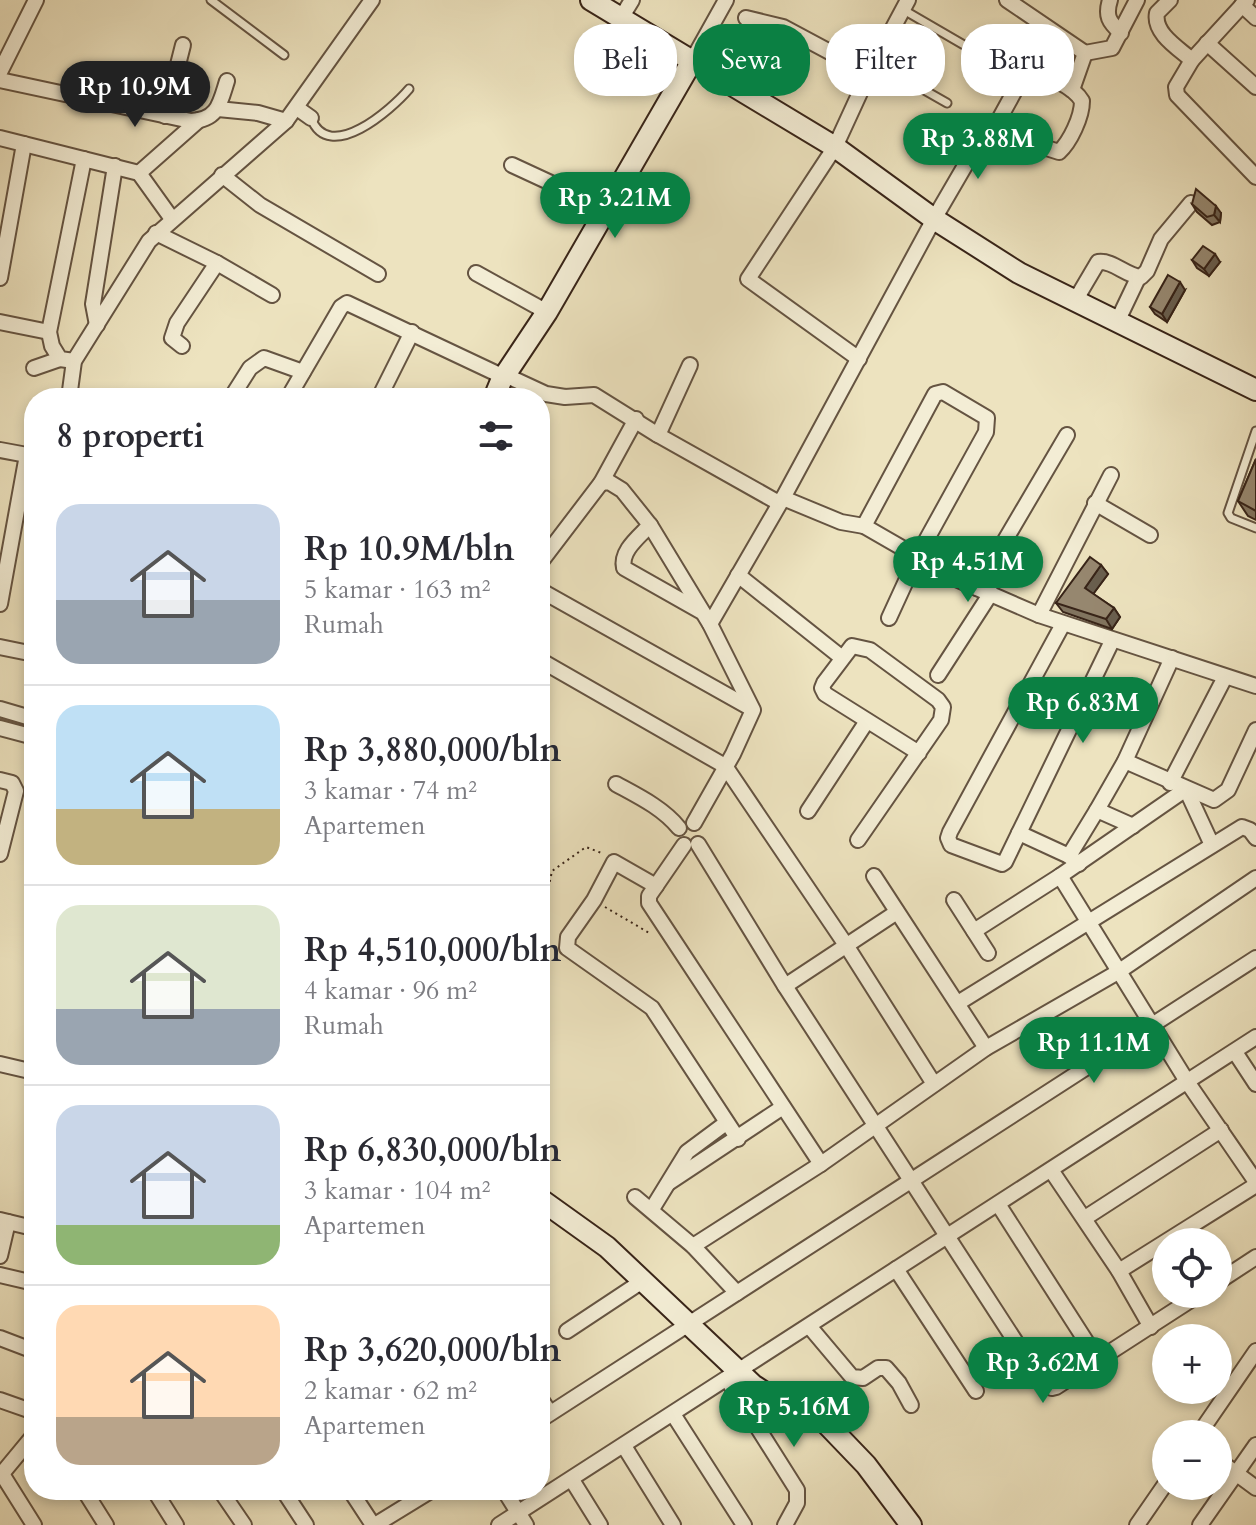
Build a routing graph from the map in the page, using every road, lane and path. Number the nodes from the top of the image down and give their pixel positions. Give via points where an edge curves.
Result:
1 (36, 0) edge
2 (211, 0) edge
3 (372, 0) edge
4 (591, 0) edge
5 (726, 0) edge
6 (1007, 0) edge
7 (1110, 0) edge
8 (1140, 0) edge
9 (1170, 0) edge
10 (1244, 3) edge
11 (905, 4) edge
12 (626, 9) edge
13 (1157, 13) junction
14 (746, 18) dead end
15 (1256, 18) edge
16 (895, 24) edge
17 (1121, 33) junction
18 (961, 42) edge
19 (1207, 43) junction
20 (183, 45) dead end
21 (826, 47) edge
22 (1085, 53) junction
23 (284, 55) dead end
24 (1192, 60) junction
25 (692, 61) junction
26 (0, 72) edge
27 (0, 80) edge
28 (227, 81) dead end
29 (1074, 84) edge
30 (1256, 87) edge
31 (409, 89) dead end
32 (1074, 92) edge
33 (859, 96) edge
34 (932, 96) edge
35 (1012, 96) edge
36 (947, 103) dead end
37 (297, 108) junction
38 (218, 109) junction
39 (165, 116) junction
40 (311, 118) joint
41 (199, 120) junction
42 (286, 121) junction
43 (996, 125) junction
44 (0, 138) edge
45 (24, 144) junction
46 (835, 147) junction
47 (84, 159) junction
48 (512, 165) dead end
49 (115, 166) junction
50 (139, 173) junction
51 (222, 175) junction
52 (1256, 177) edge
53 (1191, 203) edge
54 (607, 209) junction
55 (172, 219) junction
56 (934, 219) junction
57 (156, 233) junction
58 (217, 263) junction
59 (476, 273) dead end
60 (378, 274) dead end
61 (0, 278) edge
62 (1138, 278) junction
63 (272, 295) dead end
64 (1075, 301) junction
65 (547, 312) junction
66 (0, 322) edge
67 (1117, 322) junction
68 (97, 325) junction
69 (49, 332) junction
70 (412, 332) junction
71 (182, 346) dead end
72 (859, 359) junction
73 (67, 360) junction
74 (690, 365) dead end
75 (34, 368) dead end
76 (303, 372) junction
77 (504, 376) junction
78 (68, 388) edge
79 (237, 388) edge
80 (294, 388) edge
81 (384, 388) edge
82 (499, 388) edge
83 (532, 388) edge
84 (1256, 390) edge
85 (550, 395) edge
86 (636, 419) junction
87 (1256, 431) edge
88 (658, 435) junction
89 (1067, 435) dead end
90 (0, 450) edge
91 (24, 452) edge
92 (1111, 475) dead end
93 (24, 482) edge
94 (601, 483) junction
95 (781, 500) junction
96 (1095, 503) junction
97 (650, 525) junction
98 (864, 526) junction
99 (1256, 528) edge
100 (1150, 535) dead end
101 (550, 550) edge
102 (917, 557) junction
103 (738, 575) junction
104 (984, 591) junction
105 (550, 596) edge
106 (0, 604) edge
107 (700, 611) junction
108 (1039, 615) junction
109 (889, 618) dead end
110 (710, 624) junction
111 (1063, 624) junction
112 (1112, 641) junction
113 (0, 647) edge
114 (24, 652) edge
115 (841, 657) junction
116 (1172, 658) junction
117 (550, 666) edge
118 (938, 675) dead end
119 (1225, 677) junction
120 (1256, 686) edge
121 (0, 709) edge
122 (753, 710) junction
123 (24, 716) edge
124 (867, 721) junction
125 (0, 728) edge
126 (1256, 730) edge
127 (24, 734) edge
128 (919, 753) junction
129 (1125, 761) junction
130 (725, 766) junction
131 (0, 780) edge
132 (1170, 783) junction
133 (616, 784) dead end
134 (1186, 789) junction
135 (1097, 810) junction
136 (808, 811) dead end
137 (694, 823) junction
138 (1133, 826) junction
139 (679, 828) junction
140 (1019, 833) junction
141 (1256, 838) edge
142 (858, 840) dead end
143 (691, 844) junction
144 (1212, 845) junction
145 (0, 854) edge
146 (1074, 860) junction
147 (614, 862) junction
148 (874, 876) dead end
149 (1060, 876) junction
150 (1256, 878) edge
151 (550, 881) edge
152 (656, 886) junction
153 (594, 900) junction
154 (954, 900) dead end
155 (897, 912) junction
156 (1088, 923) junction
157 (974, 931) junction
158 (658, 938) dead end
159 (846, 945) junction
160 (988, 953) dead end
161 (1256, 958) edge
162 (1118, 972) junction
163 (785, 986) junction
164 (958, 1003) junction
165 (1152, 1025) junction
166 (1256, 1037) edge
167 (986, 1048) junction
168 (1235, 1052) junction
169 (0, 1064) edge
170 (24, 1070) edge
171 (1188, 1083) junction
172 (934, 1084) junction
173 (1256, 1084) edge
174 (783, 1107) junction
175 (726, 1123) junction
176 (875, 1125) junction
177 (1221, 1130) junction
178 (738, 1139) junction
179 (821, 1164) junction
180 (1051, 1170) junction
181 (911, 1180) junction
182 (670, 1182) junction
183 (1256, 1183) edge
184 (635, 1197) dead end
185 (998, 1204) junction
186 (550, 1206) edge
187 (652, 1209) junction
188 (1085, 1218) junction
189 (4, 1221) edge
190 (24, 1226) edge
191 (949, 1235) junction
192 (693, 1246) junction
193 (0, 1256) edge
194 (1256, 1257) edge
195 (896, 1269) junction
196 (1119, 1271) junction
197 (1232, 1273) edge
198 (0, 1275) edge
199 (644, 1280) junction
200 (24, 1281) edge
201 (737, 1293) junction
202 (1179, 1308) edge
203 (688, 1324) junction
204 (809, 1326) junction
205 (1151, 1327) junction
206 (567, 1331) dead end
207 (0, 1338) edge
208 (24, 1347) edge
209 (1256, 1351) edge
210 (1098, 1360) junction
211 (732, 1375) junction
212 (976, 1391) dead end
213 (0, 1400) edge
214 (911, 1405) dead end
215 (24, 1408) edge
216 (550, 1413) edge
217 (673, 1414) junction
218 (1209, 1420) edge
219 (1256, 1445) edge
220 (24, 1446) edge
221 (624, 1446) junction
222 (3, 1468) edge
223 (1232, 1471) edge
224 (1235, 1473) junction
225 (572, 1480) junction
226 (1256, 1488) edge
227 (550, 1497) edge
228 (90, 1500) edge
229 (160, 1500) edge
230 (227, 1500) edge
231 (290, 1500) edge
232 (357, 1500) edge
233 (405, 1500) edge
234 (510, 1500) edge
235 (546, 1500) edge
236 (1154, 1500) edge
237 (522, 1519) edge
238 (34, 1525) edge
239 (106, 1525) edge
240 (176, 1525) edge
241 (244, 1525) edge
242 (306, 1525) edge
243 (374, 1525) edge
244 (499, 1525) edge
245 (600, 1525) edge
246 (673, 1525) edge
247 (744, 1525) edge
248 (785, 1525) edge
249 (911, 1525) edge
250 (1137, 1525) edge
251 (1200, 1525) edge

1 - 26 street
2 - 23 lane
3 - 37 street
4 - 12 street
5 - 25 street
6 - 22 street
7 - 17 street via 1106,13
8 - 13 street
8 - 17 street
9 - 13 street
10 - 15 street
10 - 19 street
11 - 16 street
11 - 18 lane
12 - 25 street
13 - 24 street via 1164,35
14 - 21 street via 783,27
17 - 22 street via 1112,48
19 - 24 street
19 - 30 street
20 - 39 street
22 - 29 street
24 - 52 street via 1176,87 1177,95
25 - 46 street
25 - 54 street
27 - 39 street
28 - 38 street
31 - 40 lane via 393,107 358,130 324,132
32 - 43 street via 1082,101 1082,112 1059,152
33 - 46 street
34 - 36 lane
35 - 43 street
37 - 40 street
37 - 42 street
38 - 41 street
38 - 42 street
39 - 41 street
41 - 50 street
42 - 51 street
43 - 56 street
44 - 45 street
45 - 47 street
45 - 61 street
46 - 56 street
46 - 72 street via 748,279
47 - 49 street
47 - 69 street
48 - 54 street
49 - 50 street
49 - 68 street via 93,304
50 - 55 street
51 - 55 street
51 - 60 street via 268,211
53 - 62 street
54 - 65 street
55 - 57 street
56 - 64 street
56 - 72 street
57 - 58 street
57 - 68 street
58 - 63 street
58 - 71 street via 177,323 172,338
59 - 65 street
62 - 64 street via 1098,262
62 - 67 street
64 - 67 street
65 - 77 street
66 - 69 street
67 - 84 street
68 - 73 street
69 - 73 street via 52,346
70 - 76 street via 344,303
70 - 77 street
70 - 81 street
72 - 95 street
73 - 75 street
73 - 78 street
74 - 88 street
76 - 79 street via 264,358
76 - 80 street
77 - 82 street
77 - 83 street
85 - 86 street via 594,395
86 - 88 street
86 - 94 street
87 - 99 lane via 1228,513
88 - 95 street
89 - 104 street
90 - 91 street
92 - 96 street
93 - 106 street
94 - 97 street via 622,490
94 - 101 street
95 - 98 street
95 - 103 street
96 - 100 street
96 - 108 street
97 - 107 street
97 - 107 street via 627,550 624,568
98 - 102 street
98 - 102 street via 935,394 943,392 987,418 988,425
102 - 104 street
102 - 109 street
103 - 110 street
103 - 115 street
104 - 108 street
104 - 118 street
105 - 122 street
107 - 110 street
108 - 111 street
110 - 122 street
111 - 112 street
111 - 140 street via 948,838 951,845 1003,864
112 - 116 street
112 - 140 street
113 - 114 street
115 - 124 street via 822,688
115 - 128 street via 852,646 870,650 938,700 941,720
116 - 119 street
116 - 129 street
117 - 130 street
119 - 120 street
119 - 132 street
121 - 123 street
122 - 130 street
124 - 128 street
124 - 136 street
125 - 127 street
126 - 134 street via 1225,794 1214,800
128 - 142 street
129 - 132 street
129 - 135 street
130 - 137 street
130 - 159 street
131 - 145 street via 12,783 16,791
132 - 134 street
133 - 139 street via 651,803
134 - 138 street
134 - 144 street
135 - 138 street
135 - 146 street
137 - 139 street
137 - 143 street via 702,832
138 - 146 street
139 - 143 street via 677,836
140 - 146 street
141 - 144 street via 1242,827
143 - 152 street
143 - 163 street
144 - 156 street
146 - 149 street
147 - 151 path via 593,848 582,849 552,871
147 - 152 street
147 - 153 street
148 - 155 street
149 - 156 street
149 - 157 street
150 - 162 street
152 - 174 street via 649,903
153 - 158 path
153 - 175 street via 568,937 568,950 652,1008
154 - 157 street
155 - 159 street
155 - 164 street
156 - 162 street
156 - 164 street
157 - 160 street
159 - 163 street
159 - 172 street
161 - 165 street
162 - 165 street
162 - 167 street
163 - 176 street
164 - 167 street
165 - 171 street
165 - 181 street
166 - 168 street
167 - 172 street
168 - 171 street
168 - 173 street
169 - 170 street
171 - 177 street
171 - 180 street
172 - 176 street
174 - 178 street
174 - 179 street
175 - 178 street
175 - 182 street via 687,1152
176 - 179 street
176 - 181 street
177 - 183 street
177 - 188 street
178 - 182 street
179 - 192 street
180 - 185 street
180 - 188 street
181 - 191 street
181 - 201 street
182 - 187 street
183 - 196 street
184 - 187 street
185 - 191 street
185 - 210 street
186 - 199 street
187 - 192 street
188 - 196 street
189 - 190 street
189 - 193 street
191 - 195 street
191 - 210 street via 1043,1384 1056,1387
192 - 201 street
194 - 197 street
195 - 204 street
195 - 212 street
196 - 205 street
198 - 200 street
199 - 203 street
199 - 206 street
201 - 203 street
202 - 205 street
203 - 211 street
203 - 216 street
204 - 211 street
204 - 214 street via 852,1377 863,1378 878,1368 889,1370
205 - 210 street
207 - 208 street
209 - 218 street
211 - 217 street
211 - 248 street via 797,1490 798,1500
211 - 249 street via 785,1406 819,1416 866,1465
213 - 215 street
217 - 221 street
217 - 247 street
219 - 224 street
220 - 222 street
221 - 225 street
221 - 246 street
222 - 238 street
223 - 224 street
224 - 226 street
224 - 251 street
225 - 227 street
225 - 245 street
228 - 239 street
229 - 240 street
230 - 241 street
231 - 242 street
232 - 243 street
233 - 243 street
234 - 237 street
235 - 237 street
236 - 250 street
237 - 244 street

